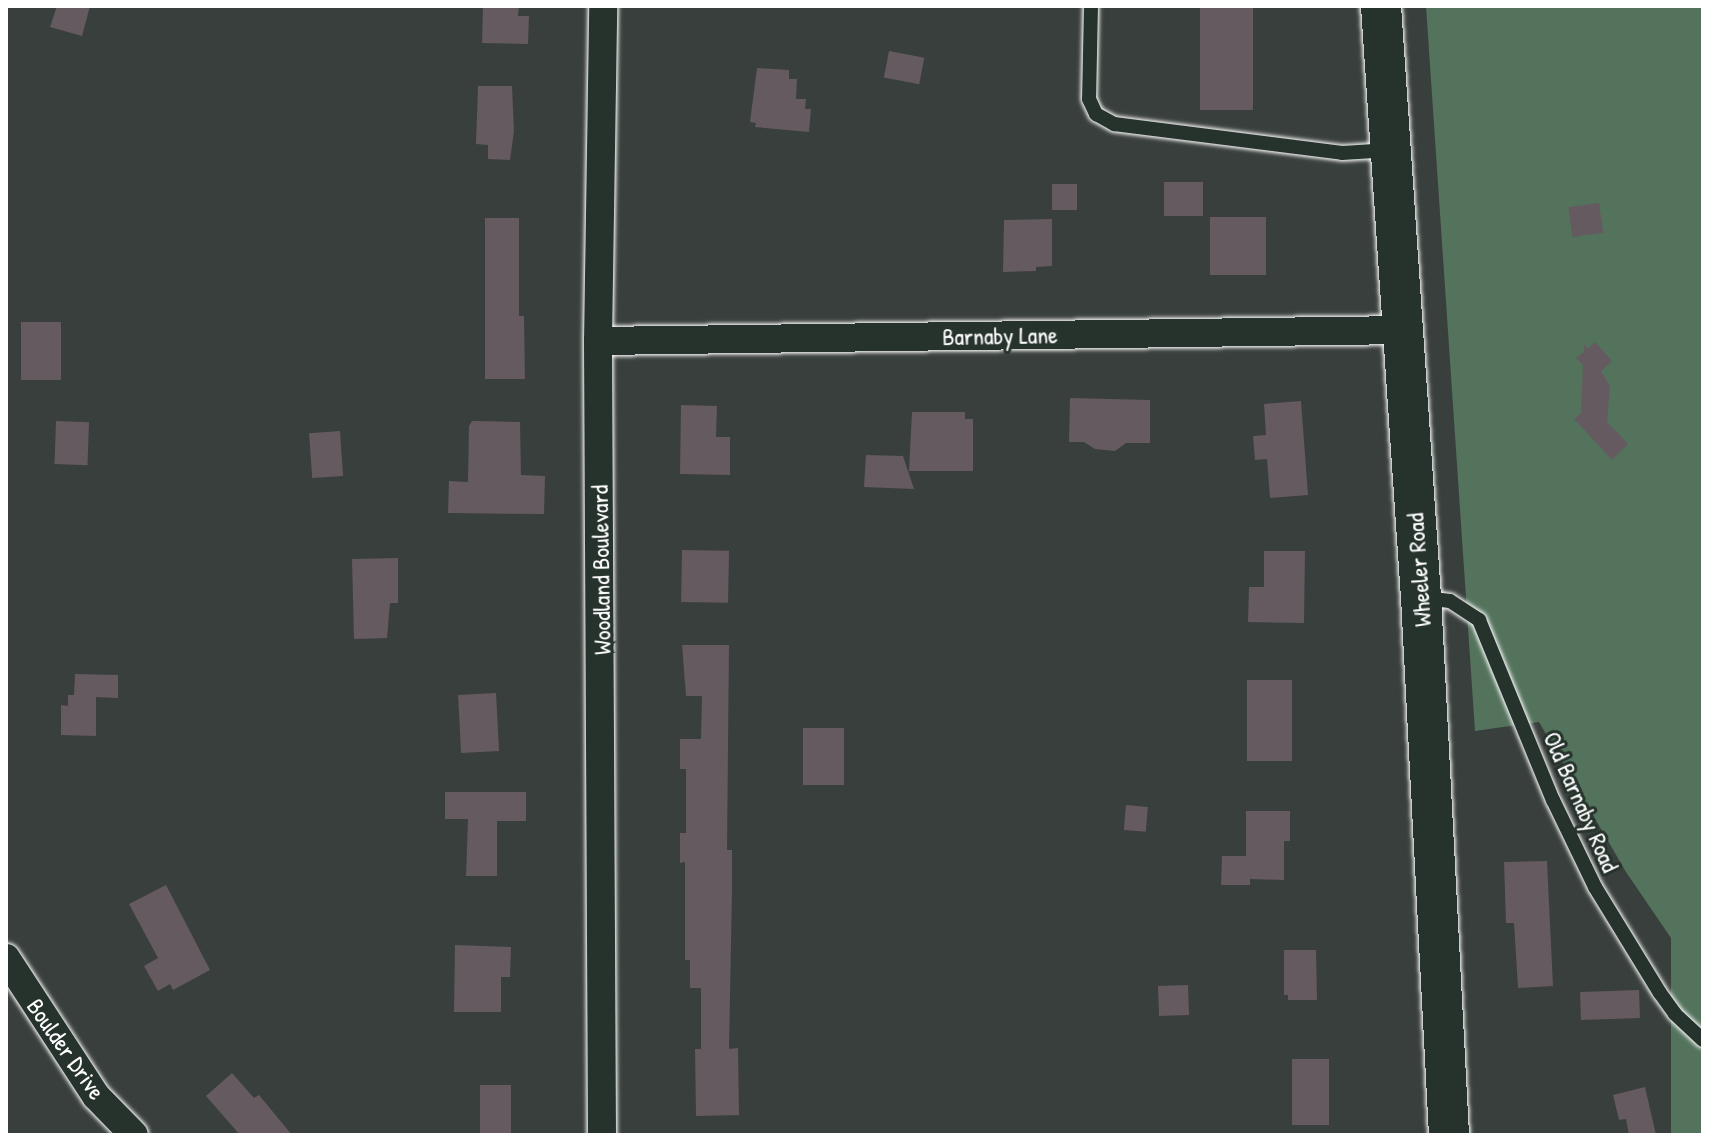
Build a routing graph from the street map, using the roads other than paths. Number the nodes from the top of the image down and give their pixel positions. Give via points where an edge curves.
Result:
1 (603, 6) edge
2 (1091, 6) edge
3 (1381, 6) edge
4 (1390, 150) junction
5 (1402, 330) junction
6 (598, 341) junction
7 (1421, 597) junction
8 (6, 958) edge
9 (1703, 1040) edge
10 (134, 1135) edge
11 (602, 1135) edge
12 (1449, 1135) edge

1 - 6 street, Woodland Boulevard
2 - 4 lane via 1089,99 1096,114 1114,124 1342,153
3 - 4 main road, Wheeler Road
4 - 5 main road, Wheeler Road
5 - 6 street, Barnaby Lane
5 - 7 main road, Wheeler Road
6 - 11 street, Woodland Boulevard
7 - 9 lane, Old Barnaby Road via 1450,601 1479,620 1595,887 1675,1014
7 - 12 main road, Wheeler Road
8 - 10 street, Boulder Drive via 96,1096

